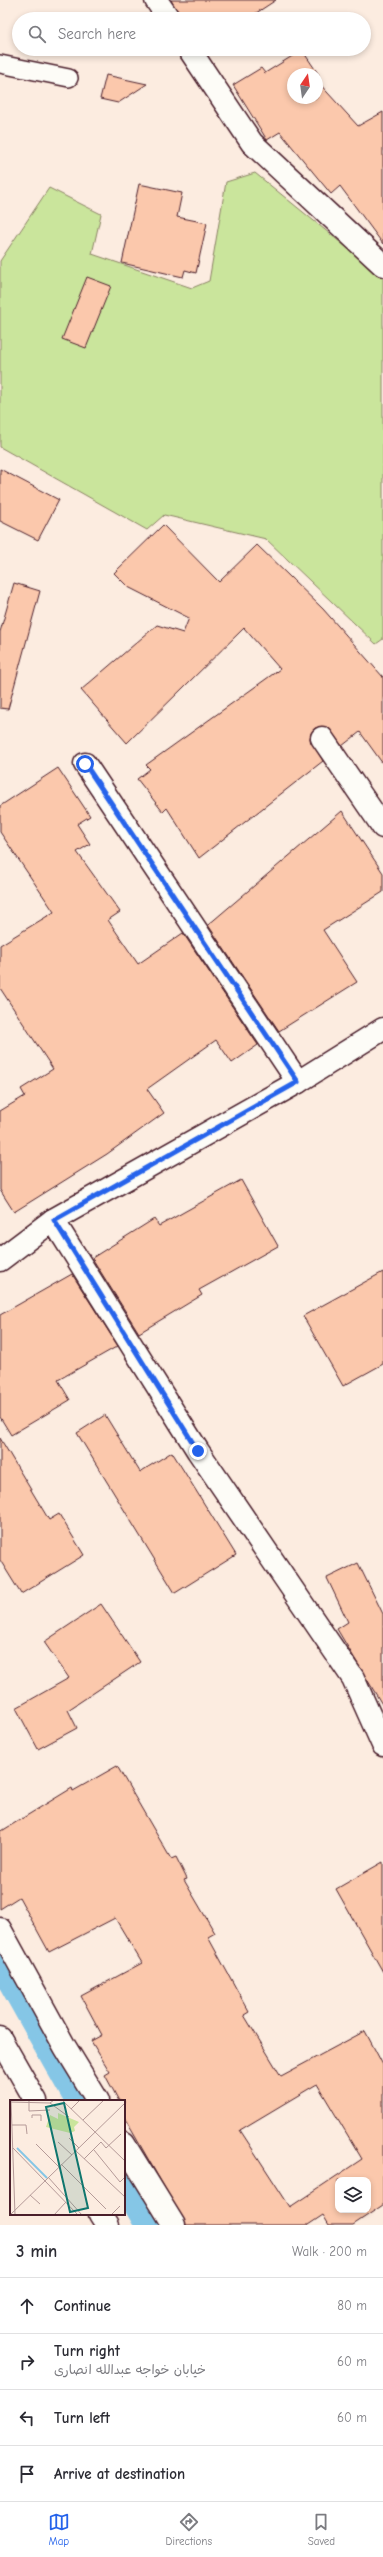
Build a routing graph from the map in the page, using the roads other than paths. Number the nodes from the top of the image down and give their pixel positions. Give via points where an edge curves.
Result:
1 (156, 0) edge
2 (164, 12) edge
3 (194, 56) edge
4 (0, 64) edge
5 (69, 78) dead end
6 (383, 265) edge
7 (322, 738) dead end
8 (85, 764) dead end
9 (383, 827) edge
10 (383, 1029) edge
11 (298, 1082) junction
12 (54, 1220) junction
13 (0, 1260) edge
14 (383, 1745) edge
15 (0, 1929) edge
16 (0, 2038) edge
17 (35, 2100) edge
18 (97, 2100) edge
19 (125, 2146) edge
20 (101, 2215) edge
21 (107, 2225) edge
22 (174, 2225) edge

1 - 2 street
3 - 6 street via 252,143
4 - 5 lane
7 - 9 street
8 - 11 street
10 - 11 street
11 - 12 street
12 - 13 street
12 - 14 street via 198,1451 353,1678
15 - 18 street
16 - 17 street
19 - 22 street
20 - 21 street

